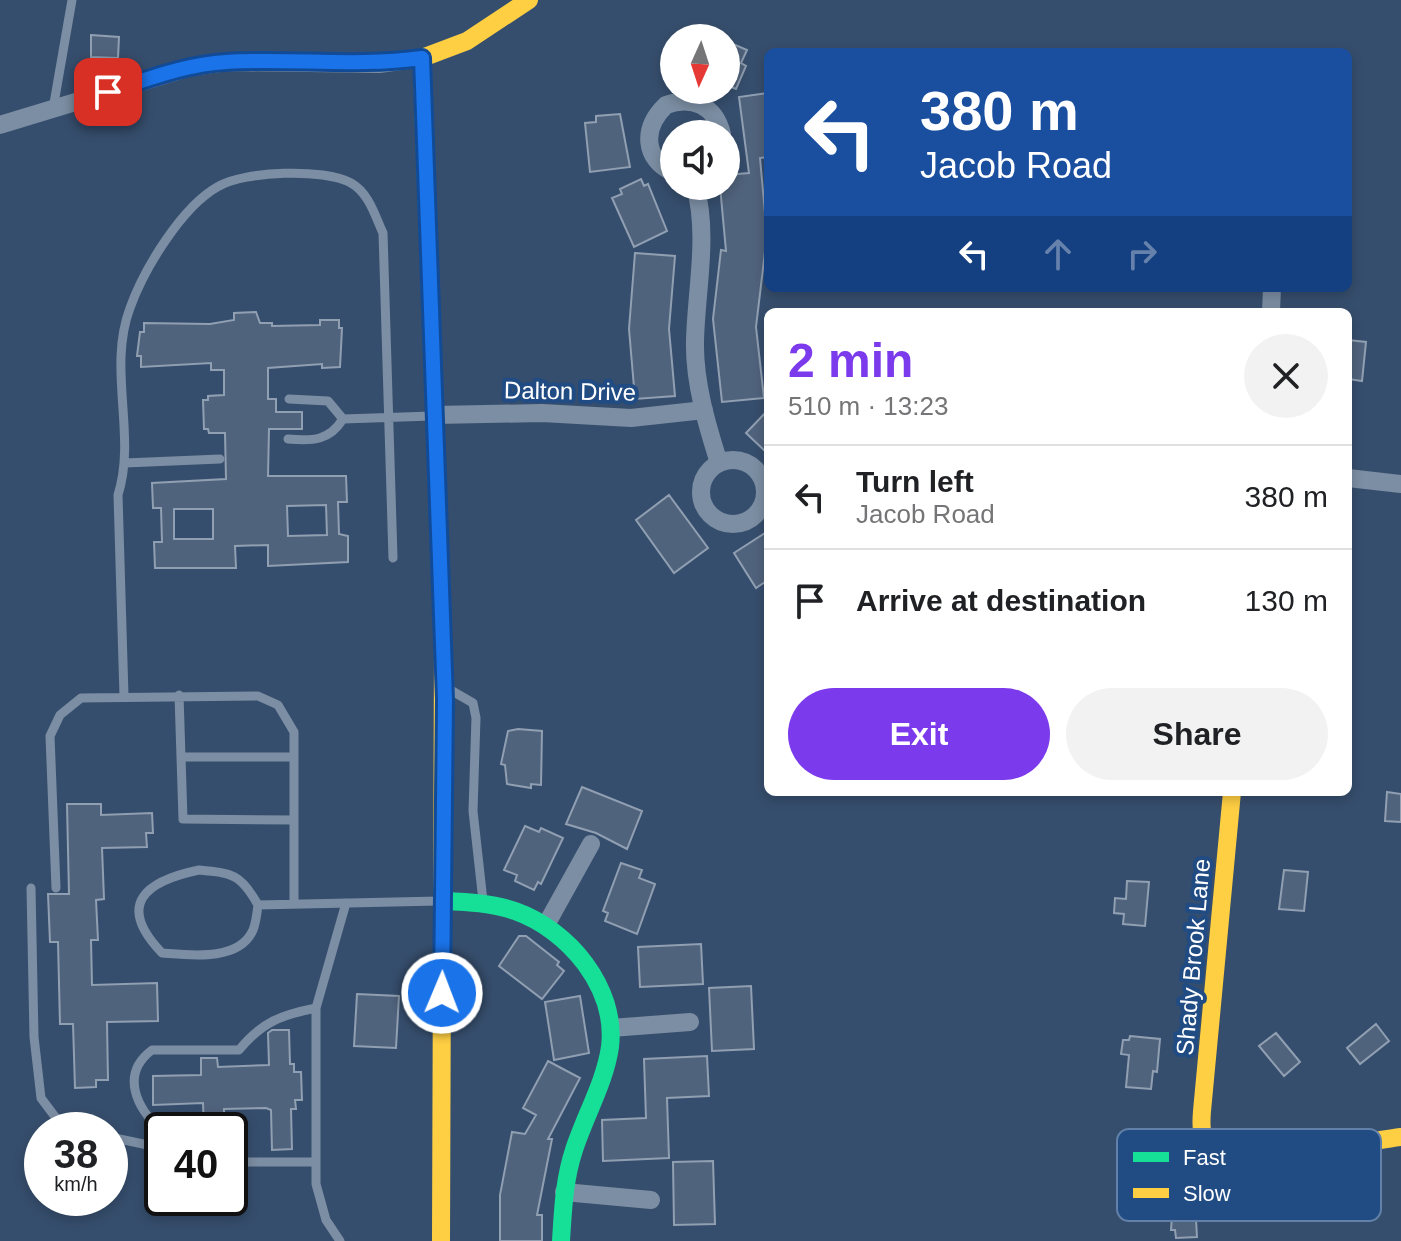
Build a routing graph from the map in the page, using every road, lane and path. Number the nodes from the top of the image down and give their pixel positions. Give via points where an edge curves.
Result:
1 (72, 0) edge
2 (529, 0) edge
3 (422, 58) junction
4 (53, 109) junction
5 (718, 120) edge
6 (0, 125) edge
7 (660, 162) edge
8 (696, 200) edge
9 (289, 399) dead end
10 (704, 410) junction
11 (435, 415) junction
12 (343, 419) junction
13 (389, 419) junction
14 (288, 439) dead end
15 (220, 459) dead end
16 (125, 463) junction
17 (719, 463) dead end
18 (1352, 478) edge
19 (1401, 484) edge
20 (393, 558) dead end
21 (444, 687) junction
22 (179, 695) junction
23 (124, 696) junction
24 (181, 757) junction
25 (294, 757) junction
26 (1232, 796) edge
27 (294, 820) junction
28 (591, 844) dead end
29 (31, 888) dead end
30 (56, 888) dead end
31 (443, 901) junction
32 (483, 902) junction
33 (346, 903) junction
34 (294, 904) junction
35 (258, 905) junction
36 (546, 925) junction
37 (316, 1008) junction
38 (690, 1022) dead end
39 (611, 1028) junction
40 (52, 1112) edge
41 (147, 1112) edge
42 (1202, 1129) edge
43 (1401, 1137) edge
44 (1381, 1139) edge
45 (248, 1162) edge
46 (316, 1162) junction
47 (564, 1192) junction
48 (651, 1200) dead end
49 (340, 1241) edge
50 (441, 1241) edge
51 (561, 1241) edge

1 - 4 lane
2 - 3 street via 467,41
3 - 4 street via 379,64 226,62 191,67
3 - 11 street
4 - 6 street
5 - 7 street via 694,101 666,105 648,129 653,157
8 - 10 street via 695,345
9 - 12 lane via 328,401
10 - 11 street, Dalton Drive via 631,418
10 - 17 street
11 - 13 lane
11 - 21 street
12 - 13 lane
12 - 14 lane via 327,437
13 - 16 lane via 383,233 367,198 351,183 318,174 265,175 220,185 184,217 149,266 129,310 119,368
13 - 20 lane
15 - 16 lane
16 - 23 lane via 118,495
18 - 19 street
21 - 31 street
21 - 32 lane via 473,703 476,718 473,811
22 - 23 lane
22 - 24 lane
22 - 25 lane via 258,696 278,705 294,732
23 - 30 lane via 81,698 60,715 50,736
24 - 25 lane
24 - 27 lane via 183,819
25 - 27 lane
26 - 42 street, Shady Brook Lane
27 - 34 lane
28 - 36 street
29 - 40 lane via 34,1037 41,1098
31 - 32 street
31 - 33 lane
31 - 50 street
32 - 36 street via 509,907
33 - 34 lane
33 - 37 lane
34 - 35 lane
35 - 35 lane via 252,932 240,945 191,956 162,953 141,927 138,905 148,889 166,877 199,870 232,873
36 - 39 street via 594,974 609,1003
37 - 41 lane via 279,1015 258,1027 239,1050 152,1050 141,1058 132,1079 135,1097
37 - 46 lane
38 - 39 street
39 - 47 street via 601,1085 573,1150
43 - 44 street, Shady Brook Lane
45 - 46 lane
46 - 49 lane via 326,1220
47 - 48 street
47 - 51 street

